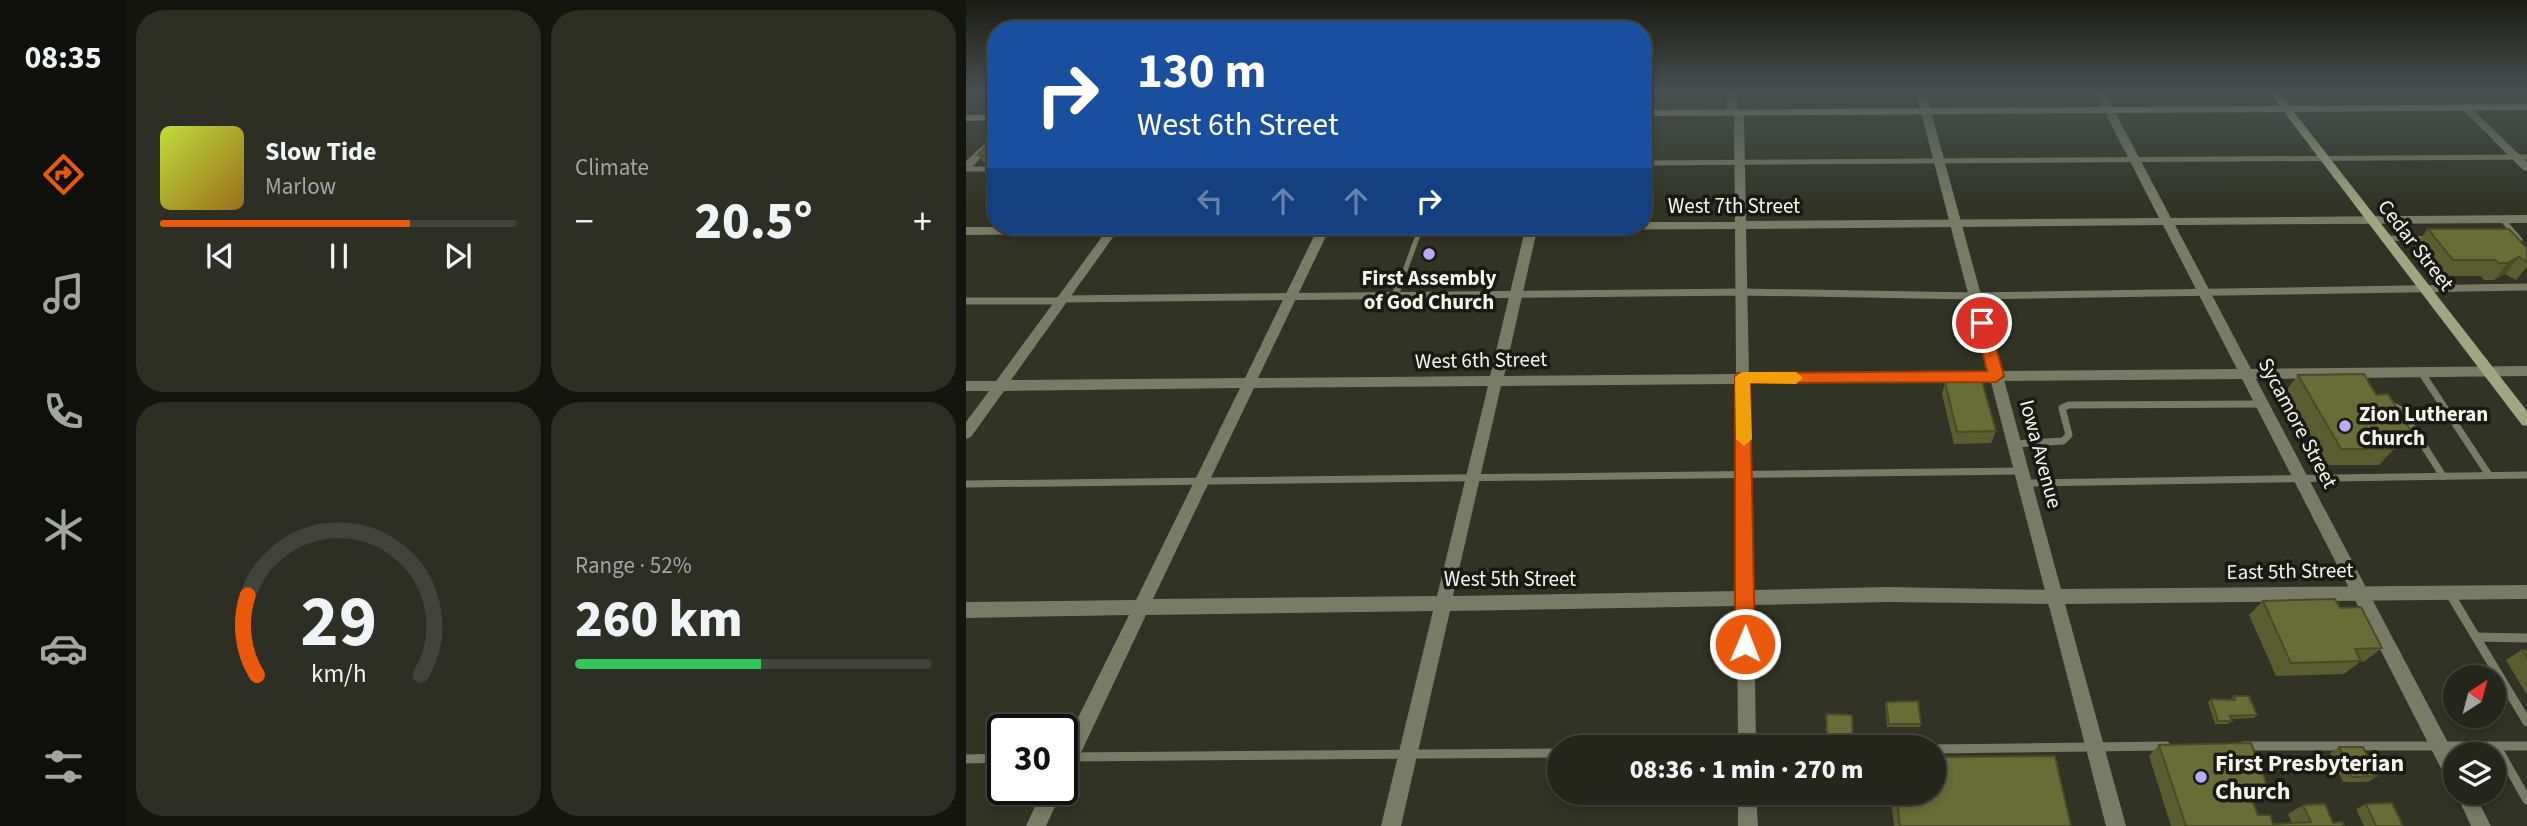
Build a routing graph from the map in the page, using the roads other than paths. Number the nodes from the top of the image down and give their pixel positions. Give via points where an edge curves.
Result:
1 (1738, 132) edge
2 (1932, 132) edge
3 (2120, 132) edge
4 (2304, 132) edge
5 (2492, 132) edge
6 (987, 146) edge
7 (2521, 157) edge
8 (2323, 159) junction
9 (2134, 161) junction
10 (1741, 162) junction
11 (1652, 163) edge
12 (1940, 163) junction
13 (966, 168) edge
14 (987, 169) edge
15 (2527, 169) edge
16 (2502, 219) junction
17 (2527, 219) edge
18 (2372, 220) junction
19 (2167, 222) junction
20 (1955, 223) junction
21 (1652, 225) edge
22 (1741, 225) junction
23 (966, 230) edge
24 (987, 230) edge
25 (1109, 235) edge
26 (1320, 235) edge
27 (1418, 235) edge
28 (1530, 235) edge
29 (2386, 238) junction
30 (2440, 239) edge
31 (2507, 240) edge
32 (2527, 287) edge
33 (2426, 288) junction
34 (1743, 292) junction
35 (2204, 293) junction
36 (1516, 295) junction
37 (1395, 296) junction
38 (1975, 296) junction
39 (1290, 298) junction
40 (1061, 300) junction
41 (966, 301) edge
42 (2527, 371) edge
43 (2421, 372) junction
44 (2489, 372) junction
45 (2246, 374) junction
46 (1996, 376) junction
47 (1742, 377) junction
48 (1495, 380) junction
49 (1249, 383) junction
50 (1001, 385) junction
51 (966, 386) edge
52 (2384, 402) edge
53 (2262, 404) junction
54 (2527, 421) edge
55 (966, 433) edge
56 (2015, 444) junction
57 (1745, 475) junction
58 (2489, 475) junction
59 (2527, 475) edge
60 (2443, 476) junction
61 (2025, 477) junction
62 (1474, 478) junction
63 (2303, 479) junction
64 (1203, 481) junction
65 (966, 484) edge
66 (2527, 592) edge
67 (2361, 593) junction
68 (2450, 593) junction
69 (2054, 597) junction
70 (1746, 599) junction
71 (1444, 602) junction
72 (1142, 606) junction
73 (966, 610) edge
74 (2476, 638) junction
75 (2527, 638) edge
76 (2527, 722) edge
77 (1078, 735) edge
78 (1746, 735) edge
79 (2094, 746) junction
80 (2175, 746) edge
81 (2229, 746) edge
82 (2506, 747) edge
83 (2527, 747) edge
84 (2441, 748) junction
85 (1946, 749) edge
86 (2443, 752) edge
87 (1547, 753) edge
88 (1406, 756) junction
89 (987, 758) edge
90 (966, 759) edge
91 (1078, 761) edge
92 (2506, 763) edge
93 (2527, 800) edge
94 (1046, 805) edge
95 (1747, 805) edge
96 (2470, 805) edge
97 (1036, 826) edge
98 (1391, 826) edge
99 (1748, 826) edge
100 (2116, 826) edge
101 (2481, 826) edge

1 - 10 street
2 - 12 street, Iowa Avenue
3 - 9 street, Sycamore Street
4 - 8 main road, Cedar Street
5 - 7 street
6 - 13 street
7 - 8 lane
7 - 15 street
8 - 9 lane
8 - 18 main road, Cedar Street
9 - 12 lane
9 - 19 street, Sycamore Street
10 - 11 lane
10 - 12 lane
10 - 22 street
12 - 20 street, Iowa Avenue
13 - 14 lane
16 - 17 street, West 7th Street
16 - 18 street, West 7th Street
16 - 31 lane via 2520,240
18 - 19 street, West 7th Street
18 - 29 main road, Cedar Street
19 - 20 street, West 7th Street
19 - 35 street, Sycamore Street
20 - 22 street, West 7th Street
20 - 38 street, Iowa Avenue
21 - 22 street, West 7th Street
22 - 34 street
23 - 24 street, West 7th Street
25 - 40 street
26 - 39 street
27 - 37 lane
28 - 36 street
29 - 30 lane
29 - 33 main road, Cedar Street
32 - 33 lane
33 - 35 lane
33 - 44 main road, Cedar Street
34 - 36 lane
34 - 38 lane
34 - 47 street
35 - 38 lane
35 - 45 street, Sycamore Street
36 - 37 lane
36 - 48 street
37 - 39 lane
38 - 46 street, Iowa Avenue
39 - 40 lane
39 - 49 street
40 - 41 lane
40 - 50 street
42 - 44 street, West 6th Street
43 - 44 street, West 6th Street
43 - 45 street, West 6th Street via 2348,379
43 - 58 lane
44 - 54 main road, Cedar Street
45 - 46 street, West 6th Street
45 - 53 street, Sycamore Street
46 - 47 street, West 6th Street
46 - 56 street, Iowa Avenue
47 - 48 street, West 6th Street
47 - 57 street
48 - 49 street, West 6th Street
48 - 62 street
49 - 50 street, West 6th Street
49 - 64 street
50 - 51 street, West 6th Street
50 - 55 street
52 - 60 lane via 2402,410
53 - 56 lane via 2069,405 2062,408 2069,435 2063,441
53 - 63 street, Sycamore Street
56 - 61 street, Iowa Avenue
57 - 61 lane
57 - 62 lane
57 - 70 street
58 - 59 lane
58 - 60 lane
60 - 63 lane
61 - 63 lane
61 - 69 street, Iowa Avenue
62 - 64 lane
62 - 71 street
63 - 67 street, Sycamore Street
64 - 65 lane
64 - 72 street
66 - 68 street, East 5th Street
67 - 68 street, East 5th Street
67 - 69 street, East 5th Street
67 - 84 street, Sycamore Street
68 - 74 lane
69 - 70 street, West 5th Street
69 - 79 street, Iowa Avenue
70 - 71 street, West 5th Street
70 - 78 street
71 - 72 street, West 5th Street
71 - 88 street
72 - 73 street, West 5th Street
72 - 77 street
74 - 75 lane
74 - 76 lane
79 - 80 lane
79 - 85 lane
79 - 100 street, Iowa Avenue
81 - 84 lane
82 - 83 lane
84 - 86 street, Sycamore Street
87 - 88 lane
88 - 91 lane
88 - 98 street
89 - 90 lane
92 - 93 lane
94 - 97 street
95 - 99 street
96 - 101 street

